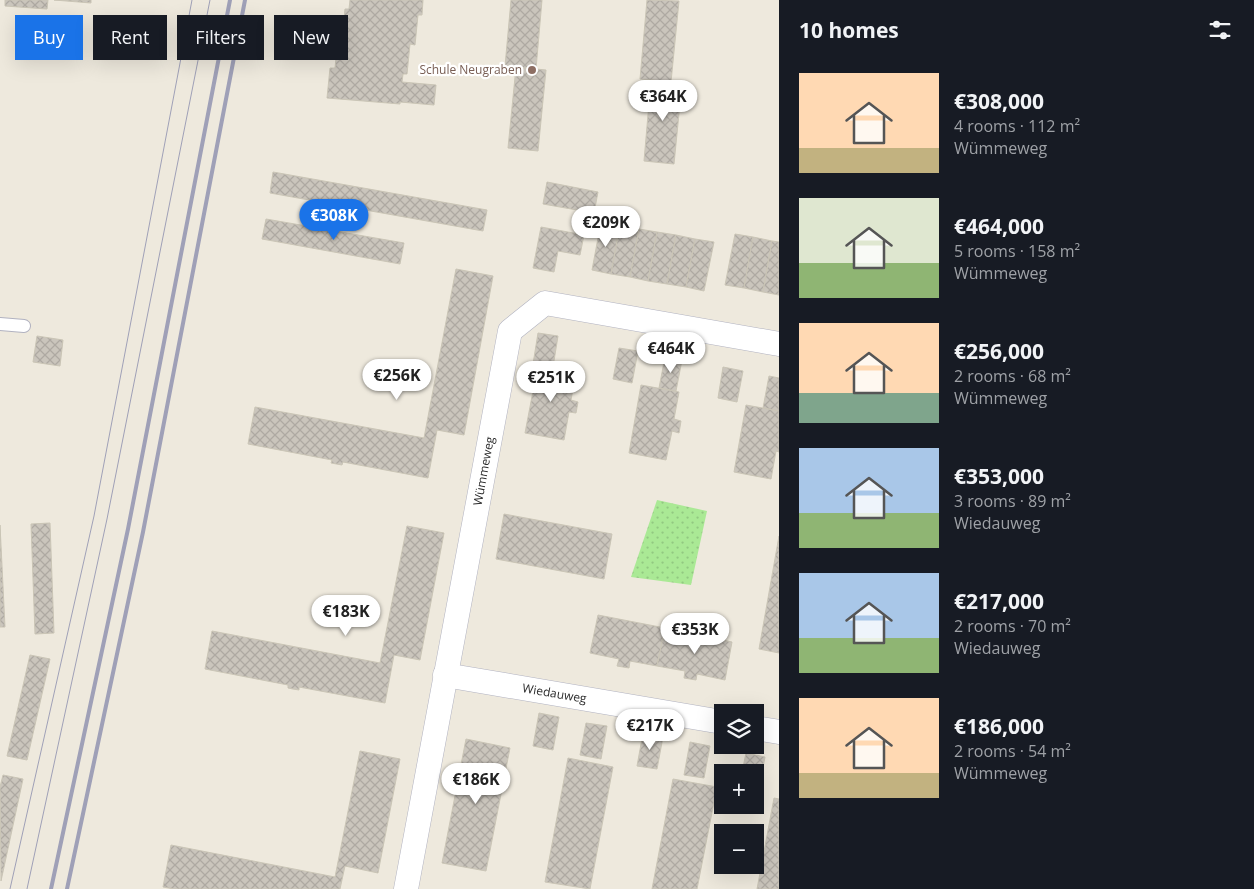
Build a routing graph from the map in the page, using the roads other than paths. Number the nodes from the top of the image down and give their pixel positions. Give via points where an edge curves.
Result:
1 (0, 324) edge
2 (24, 326) dead end
3 (779, 344) edge
4 (445, 675) junction
5 (714, 721) edge
6 (764, 730) edge
7 (779, 732) edge
8 (406, 889) edge

1 - 2 lane
3 - 4 street, Wümmeweg via 544,303 510,331
4 - 5 street, Wiedauweg
4 - 8 street, Wümmeweg
6 - 7 street

